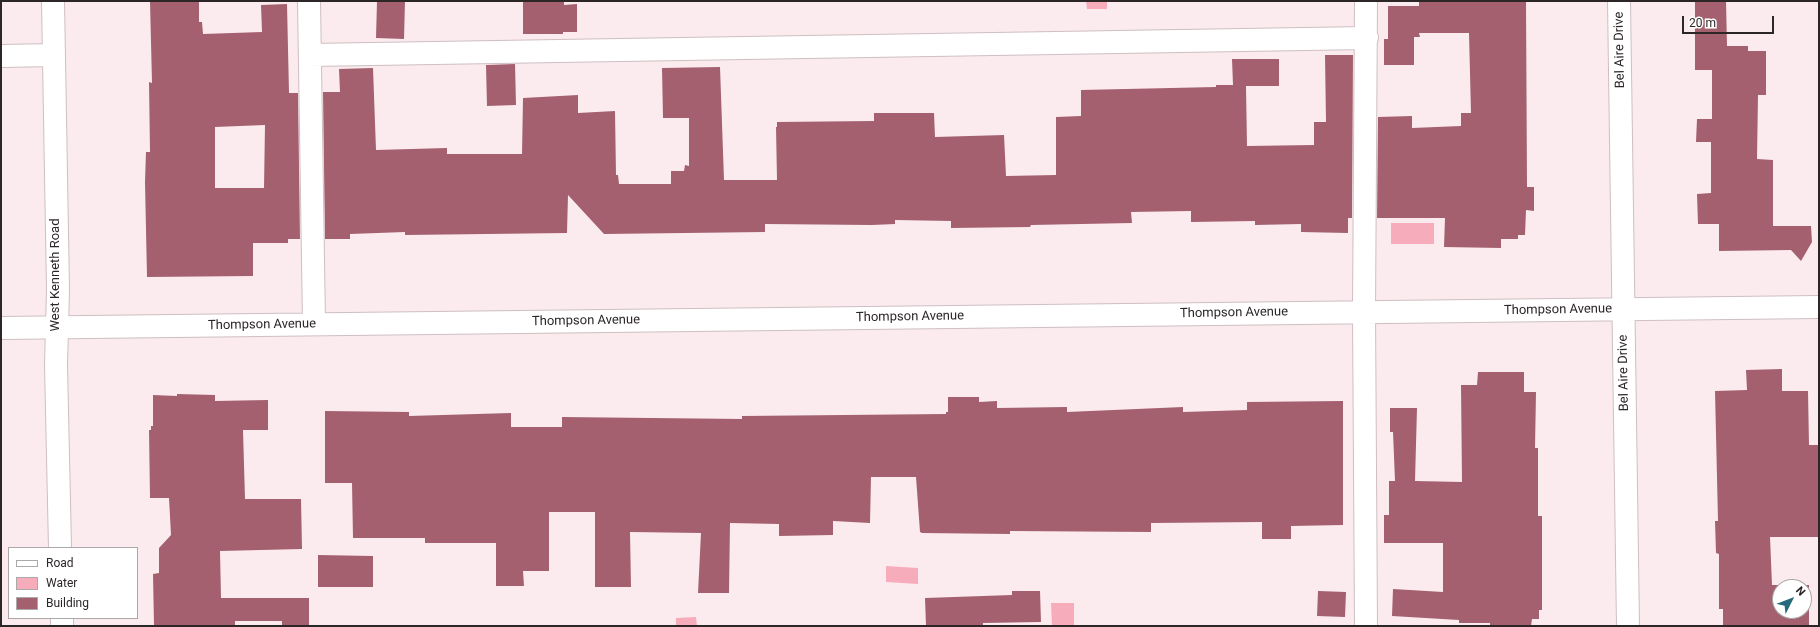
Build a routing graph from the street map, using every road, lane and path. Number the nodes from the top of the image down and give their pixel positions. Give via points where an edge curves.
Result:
1 (53, 1) edge
2 (309, 1) edge
3 (1366, 1) edge
4 (1619, 1) edge
5 (1366, 38) junction
6 (54, 55) junction
7 (310, 55) junction
8 (1, 56) edge
9 (1819, 307) edge
10 (1623, 309) junction
11 (1364, 312) junction
12 (314, 324) junction
13 (56, 327) junction
14 (1, 328) edge
15 (60, 547) edge
16 (1366, 626) edge
17 (1628, 626) edge

1 - 6 street, West Kenneth Road
2 - 7 street
3 - 5 street
4 - 10 street, Bel Aire Drive
5 - 7 street
5 - 11 street
6 - 8 street
6 - 13 street, West Kenneth Road via 58,290
7 - 12 street
9 - 10 street, Thompson Avenue
10 - 11 street, Thompson Avenue
10 - 17 street, Bel Aire Drive
11 - 12 street, Thompson Avenue
11 - 16 street
12 - 13 street, Thompson Avenue
13 - 14 street, Thompson Avenue
13 - 15 street, West Kenneth Road

